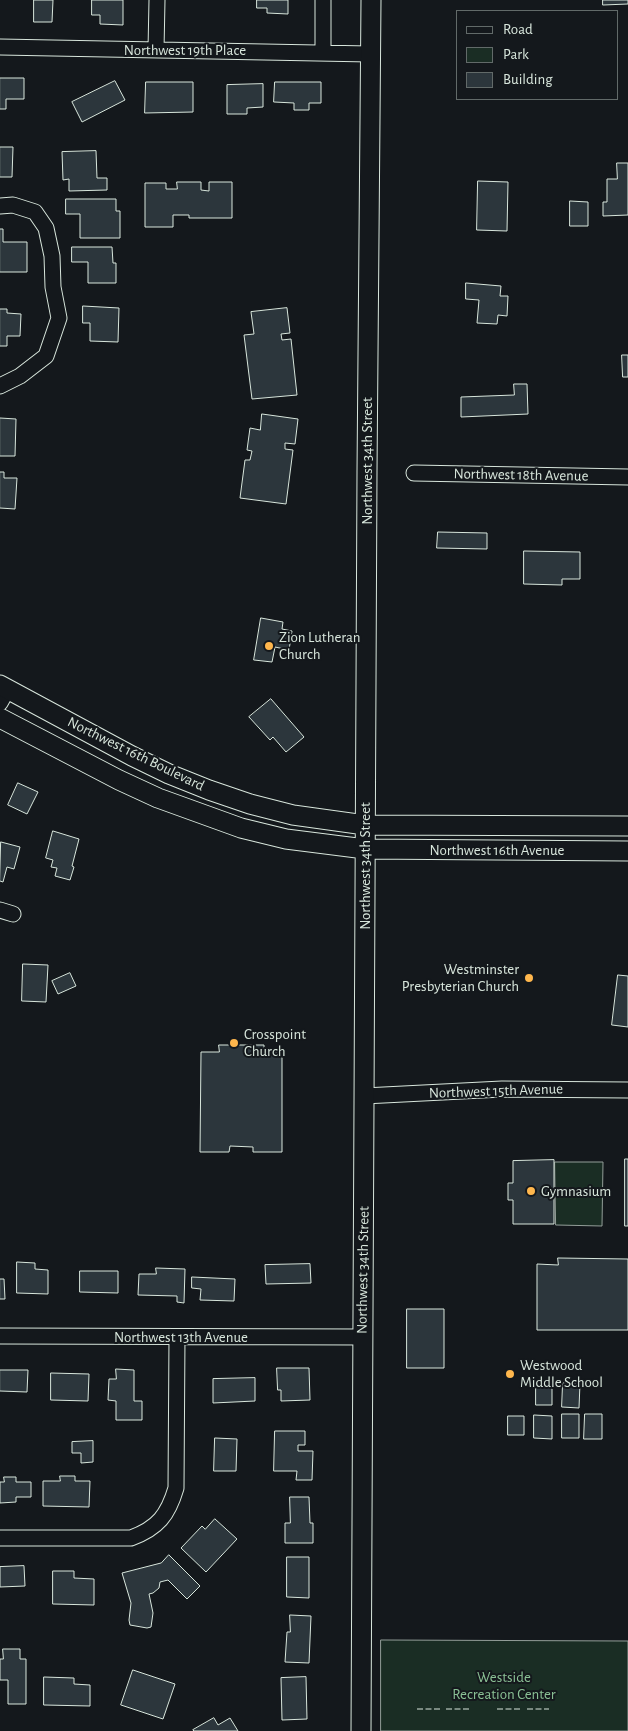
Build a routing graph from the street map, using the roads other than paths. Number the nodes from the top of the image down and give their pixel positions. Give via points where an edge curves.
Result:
1 (157, 0) edge
2 (323, 0) edge
3 (371, 0) edge
4 (0, 48) edge
5 (156, 50) junction
6 (323, 52) junction
7 (370, 54) junction
8 (0, 206) edge
9 (0, 386) edge
10 (414, 473) dead end
11 (628, 477) edge
12 (3, 692) edge
13 (0, 718) edge
14 (366, 825) junction
15 (628, 826) edge
16 (365, 849) junction
17 (628, 851) edge
18 (628, 1090) edge
19 (364, 1096) junction
20 (0, 1336) edge
21 (177, 1337) junction
22 (362, 1337) junction
23 (0, 1538) edge
24 (361, 1731) edge

1 - 5 street
2 - 6 street
3 - 7 main road, Northwest 34th Street
4 - 5 street, Northwest 19th Place
5 - 6 street, Northwest 19th Place
6 - 7 street, Northwest 19th Place
7 - 14 main road, Northwest 34th Street
8 - 9 street via 13,205 35,212 46,228 59,318 46,356 20,376
10 - 11 street, Northwest 18th Avenue
12 - 14 main road, Northwest 16th Boulevard via 169,774 209,790 293,815
13 - 16 main road, Northwest 16th Boulevard via 119,780 194,812 286,839
14 - 15 main road, Northwest 16th Avenue
14 - 16 main road, Northwest 34th Street
16 - 17 main road, Northwest 16th Avenue
16 - 19 main road, Northwest 34th Street
18 - 19 street, Northwest 15th Avenue via 502,1089
19 - 22 main road, Northwest 34th Street
20 - 21 street, Northwest 13th Avenue
21 - 22 street, Northwest 13th Avenue
21 - 23 street via 176,1488 171,1505 158,1523 131,1538
22 - 24 main road, Northwest 34th Street

